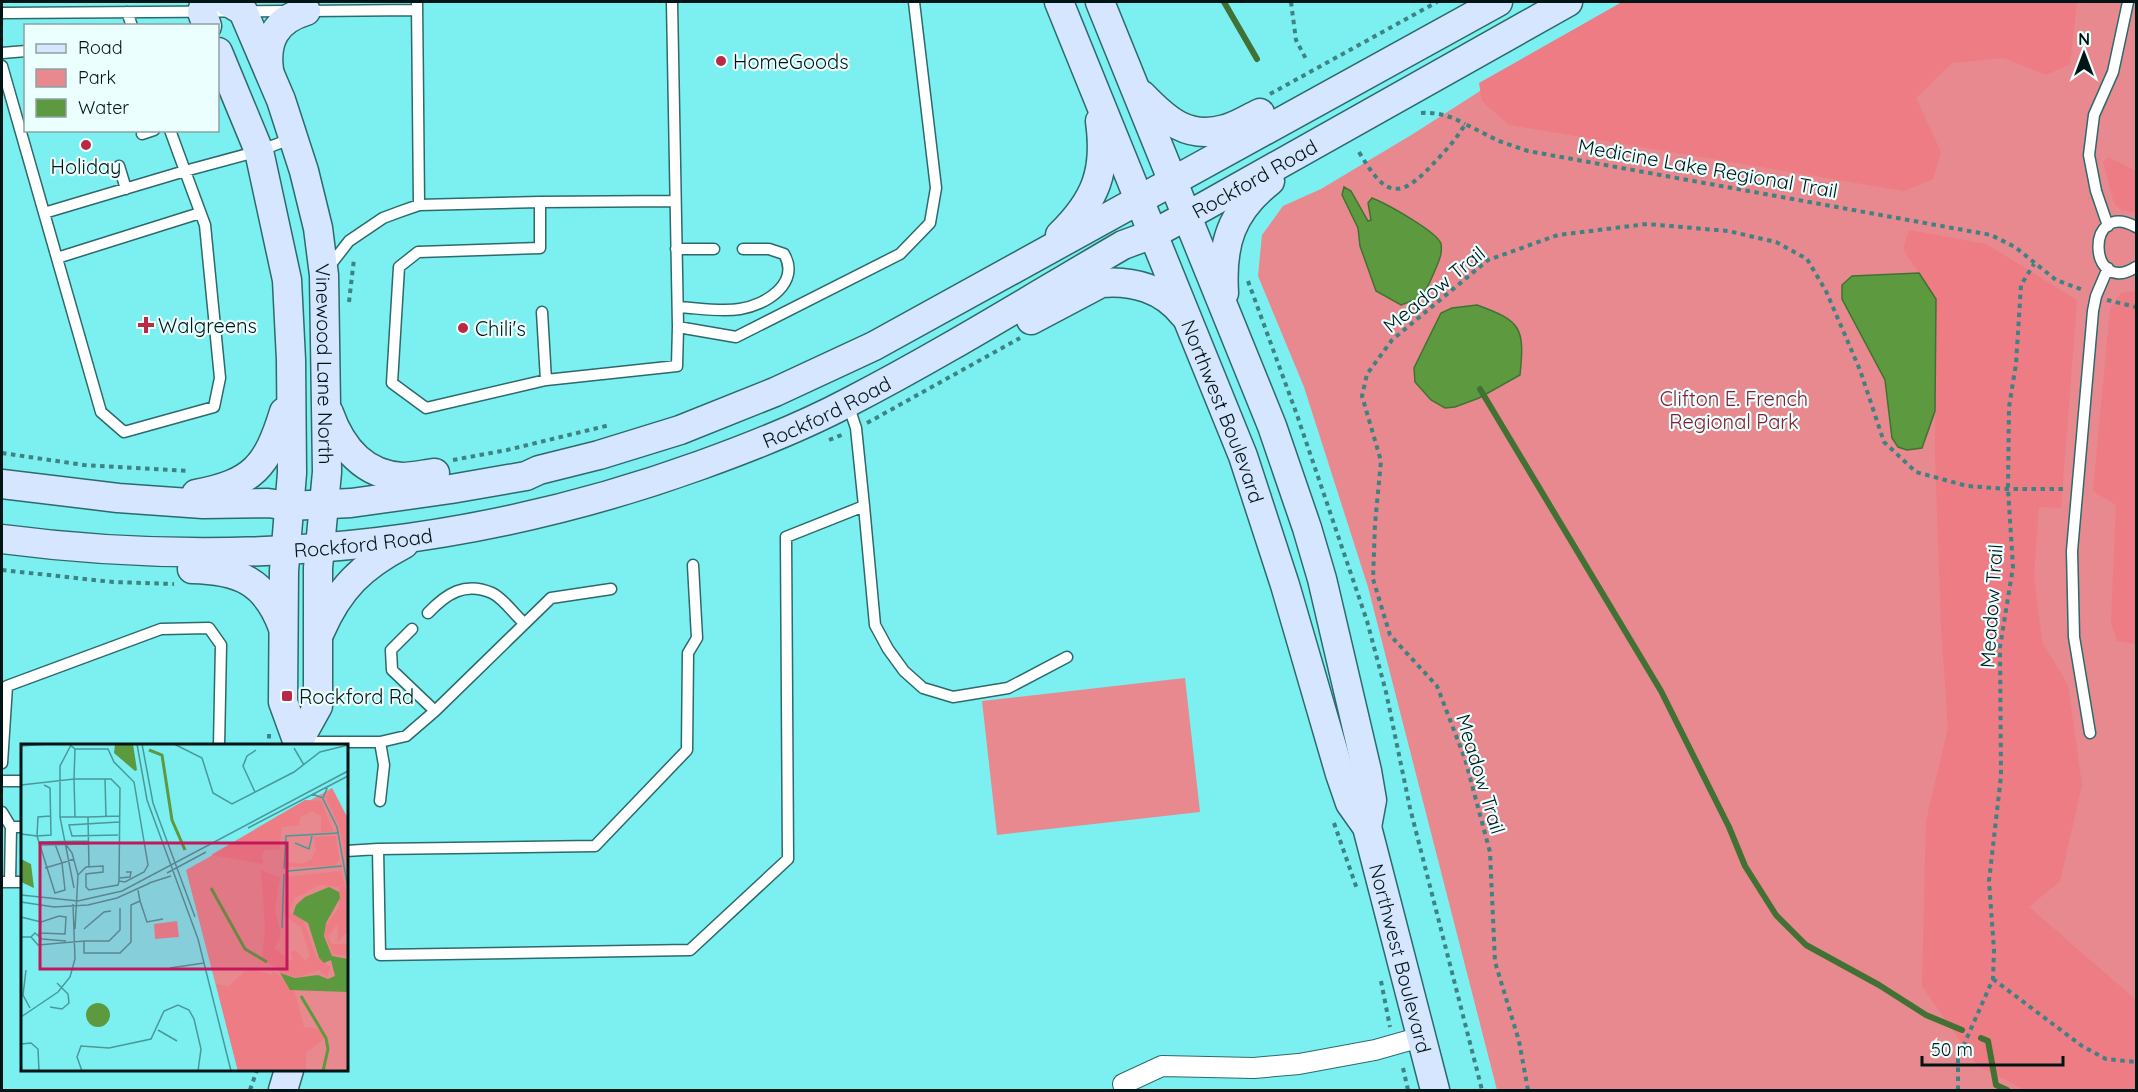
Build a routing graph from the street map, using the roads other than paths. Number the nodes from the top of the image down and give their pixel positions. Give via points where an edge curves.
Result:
1 (672, 2) edge
2 (914, 2) edge
3 (1059, 2) edge
4 (1100, 2) edge
5 (1498, 2) edge
6 (1568, 2) edge
7 (2128, 2) edge
8 (417, 6) edge
9 (217, 10) edge
10 (306, 11) junction
11 (128, 12) junction
12 (2, 13) edge
13 (131, 24) edge
14 (24, 51) edge
15 (2, 52) edge
16 (219, 54) edge
17 (2, 66) edge
18 (269, 70) junction
19 (1358, 78) junction
20 (1135, 88) junction
21 (1095, 89) junction
22 (148, 132) edge
23 (171, 132) edge
24 (142, 134) dead end
25 (294, 138) junction
26 (259, 151) junction
27 (1291, 158) junction
28 (119, 166) dead end
29 (185, 171) junction
30 (1173, 180) junction
31 (126, 189) junction
32 (1140, 199) junction
33 (675, 201) junction
34 (540, 202) junction
35 (419, 205) junction
36 (44, 213) junction
37 (200, 213) junction
38 (1187, 215) junction
39 (2108, 226) junction
40 (2136, 227) edge
41 (1153, 234) junction
42 (676, 249) junction
43 (714, 249) dead end
44 (743, 249) dead end
45 (57, 258) junction
46 (1031, 259) junction
47 (2136, 267) edge
48 (2108, 268) junction
49 (324, 275) junction
50 (678, 307) junction
51 (1224, 307) junction
52 (542, 312) dead end
53 (1191, 326) junction
54 (678, 327) junction
55 (946, 348) junction
56 (546, 380) junction
57 (291, 387) junction
58 (326, 402) junction
59 (848, 403) junction
60 (526, 476) junction
61 (2, 484) edge
62 (133, 499) junction
63 (324, 505) junction
64 (290, 506) junction
65 (864, 506) junction
66 (415, 538) junction
67 (2, 539) edge
68 (320, 548) junction
69 (285, 550) junction
70 (2, 555) edge
71 (693, 565) dead end
72 (612, 589) dead end
73 (428, 613) dead end
74 (524, 622) junction
75 (412, 628) dead end
76 (284, 630) junction
77 (318, 636) junction
78 (1067, 657) dead end
79 (4, 684) edge
80 (435, 711) junction
81 (2090, 733) dead end
82 (2, 742) edge
83 (380, 742) junction
84 (219, 744) edge
85 (298, 744) edge
86 (2, 764) edge
87 (2, 781) edge
88 (21, 781) edge
89 (380, 801) dead end
90 (2, 812) edge
91 (17, 827) edge
92 (1367, 827) junction
93 (378, 849) junction
94 (348, 851) edge
95 (6, 882) edge
96 (1421, 1037) junction
97 (289, 1071) edge
98 (1123, 1084) dead end
99 (283, 1090) edge
100 (1435, 1090) edge

1 - 33 lane
2 - 54 lane via 936,188 930,223 900,254 736,336
3 - 21 main road, Northwest Boulevard
4 - 20 main road, Northwest Boulevard
5 - 19 main road, Rockford Road
6 - 27 main road, Rockford Road
7 - 39 lane via 2113,72 2094,115 2089,155
8 - 10 lane
8 - 35 lane
9 - 10 lane
9 - 11 lane
9 - 18 main road, Vinewood Lane North
10 - 18 main road via 289,18 275,31 267,50
11 - 12 lane
11 - 13 lane
14 - 15 lane
16 - 26 main road, Vinewood Lane North
17 - 36 lane
18 - 25 main road, Vinewood Lane North
19 - 20 main road via 1327,77 1226,129 1207,132 1168,121
19 - 30 main road, Rockford Road
20 - 30 main road, Northwest Boulevard
21 - 32 main road, Northwest Boulevard
21 - 46 main road via 1103,144 1099,177 1071,224
22 - 24 lane
23 - 29 lane
25 - 26 lane
25 - 49 main road, Vinewood Lane North via 318,228
26 - 29 lane
26 - 57 main road, Vinewood Lane North via 286,273
27 - 38 main road, Rockford Road
27 - 51 main road via 1255,193 1233,224 1223,261
28 - 31 lane
29 - 31 lane
29 - 37 lane
30 - 32 main road, Rockford Road
30 - 38 main road, Northwest Boulevard
31 - 36 lane
32 - 41 main road, Northwest Boulevard
32 - 46 main road, Rockford Road
33 - 34 lane
33 - 42 lane
34 - 35 lane
34 - 56 lane via 540,248 418,252 399,267 392,383 426,408
35 - 49 lane via 383,218 349,241
36 - 45 lane
37 - 45 lane
37 - 45 lane via 205,225 220,378 214,407 124,432 101,412
38 - 41 main road, Rockford Road
38 - 51 main road, Northwest Boulevard
39 - 40 lane via 2122,222
39 - 48 lane via 2101,233 2097,248
41 - 53 main road, Northwest Boulevard
41 - 55 main road, Rockford Road via 1123,245
42 - 43 lane
42 - 50 lane
44 - 50 lane via 769,249 784,254 790,264 789,275 774,295 740,309
46 - 60 main road, Rockford Road via 874,346 775,392 680,430
47 - 48 lane via 2124,272
48 - 81 lane via 2093,311 2072,551 2074,637
49 - 58 main road, Vinewood Lane North
50 - 54 lane
51 - 92 main road, Northwest Boulevard via 1308,528 1367,771 1372,800
52 - 56 lane
53 - 55 main road via 1178,308 1156,291 1128,283 1101,283 977,348
53 - 92 main road, Northwest Boulevard via 1260,504 1350,803
54 - 56 lane via 677,366
55 - 59 main road, Rockford Road
57 - 62 main road via 270,451 255,471 208,492
57 - 64 main road, Vinewood Lane North
58 - 60 main road via 345,446 376,471 402,477 492,467
58 - 63 main road, Vinewood Lane North
59 - 65 lane via 856,428
59 - 66 main road, Rockford Road via 753,445 597,499 504,522
60 - 63 main road, Rockford Road
61 - 62 main road, Rockford Road
62 - 64 main road, Rockford Road
63 - 64 main road, Rockford Road
63 - 68 main road, Vinewood Lane North
64 - 69 main road, Vinewood Lane North
65 - 78 lane via 875,625 904,671 923,688 953,696 1008,688
65 - 93 lane via 786,537 788,859 690,950 380,955
66 - 68 main road, Rockford Road
66 - 77 main road via 371,564 349,583
67 - 69 main road, Rockford Road via 115,550
68 - 69 main road, Rockford Road
68 - 77 main road, Vinewood Lane North
69 - 76 main road, Vinewood Lane North
70 - 76 main road via 79,564 235,573 270,601
71 - 93 lane via 697,638 688,653 687,750 594,846
72 - 74 lane via 550,598
73 - 74 lane via 451,592 471,587 493,593
74 - 80 lane
75 - 80 lane via 392,650 392,670
76 - 85 main road, Vinewood Lane North via 284,702
77 - 85 main road, Vinewood Lane North via 318,706
79 - 82 lane
79 - 84 lane via 161,629 209,628 221,645
80 - 83 lane via 406,736
82 - 86 lane
83 - 85 lane
83 - 89 lane via 384,765
87 - 88 lane
90 - 91 lane
91 - 95 lane
92 - 96 main road, Northwest Boulevard
93 - 94 lane
96 - 98 street via 1299,1064 1254,1068 1162,1066
96 - 100 main road, Northwest Boulevard
97 - 99 main road

